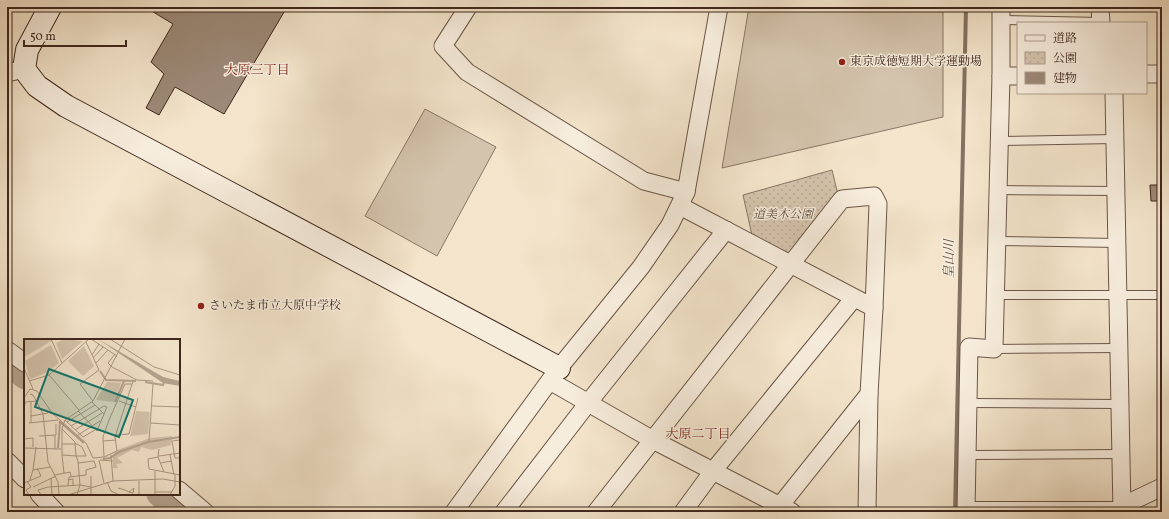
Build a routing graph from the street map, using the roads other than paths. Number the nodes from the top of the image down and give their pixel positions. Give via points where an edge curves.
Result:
1 (50, 7) edge
2 (468, 7) edge
3 (719, 7) edge
4 (1001, 14) edge
5 (1101, 17) edge
6 (16, 71) edge
7 (1147, 74) edge
8 (1162, 74) edge
9 (1010, 76) edge
10 (1114, 94) edge
11 (1115, 139) junction
12 (1000, 141) junction
13 (998, 190) junction
14 (1116, 191) junction
15 (683, 199) junction
16 (726, 230) junction
17 (997, 241) junction
18 (1117, 243) junction
19 (791, 264) junction
20 (996, 294) junction
21 (1118, 295) junction
22 (1162, 295) edge
23 (854, 298) junction
24 (874, 308) junction
25 (1119, 348) junction
26 (994, 349) junction
27 (7, 350) edge
28 (24, 362) edge
29 (555, 375) junction
30 (869, 394) junction
31 (588, 403) junction
32 (968, 403) junction
33 (1120, 404) junction
34 (652, 440) junction
35 (1121, 454) junction
36 (967, 455) junction
37 (7, 461) edge
38 (713, 471) junction
39 (24, 478) edge
40 (1162, 487) edge
41 (180, 491) edge
42 (40, 495) edge
43 (966, 509) edge
44 (1122, 509) edge
45 (782, 510) edge
46 (54, 511) edge
47 (205, 512) edge
48 (454, 512) edge
49 (504, 512) edge
50 (596, 512) edge
51 (683, 512) edge
52 (868, 512) edge

1 - 6 street
2 - 15 street via 443,46 467,72 644,181
3 - 15 street
4 - 5 lane
4 - 9 street
6 - 29 street via 66,106
7 - 8 street
9 - 12 street
10 - 11 street
11 - 12 lane
11 - 14 street
12 - 13 street
13 - 14 lane
13 - 17 street
14 - 18 street
15 - 16 street
15 - 29 street via 670,226 641,267
16 - 19 street
16 - 31 street
17 - 18 lane
17 - 20 street
18 - 21 street
19 - 23 street
19 - 24 street via 842,199 874,196 878,204
19 - 34 street
20 - 21 lane
20 - 26 street
21 - 22 lane
21 - 25 street
23 - 24 street
23 - 38 street
24 - 30 street
25 - 26 lane
25 - 33 street
26 - 32 street via 969,347
27 - 28 street
29 - 31 street
29 - 48 street
30 - 45 street
30 - 52 street
31 - 34 street
31 - 49 street
32 - 33 lane
32 - 36 street
33 - 35 street
34 - 38 street
34 - 50 street
35 - 36 lane
35 - 44 street
36 - 43 street
37 - 39 street
38 - 45 street
38 - 51 street
40 - 44 street
41 - 47 street
42 - 46 street
43 - 44 lane

